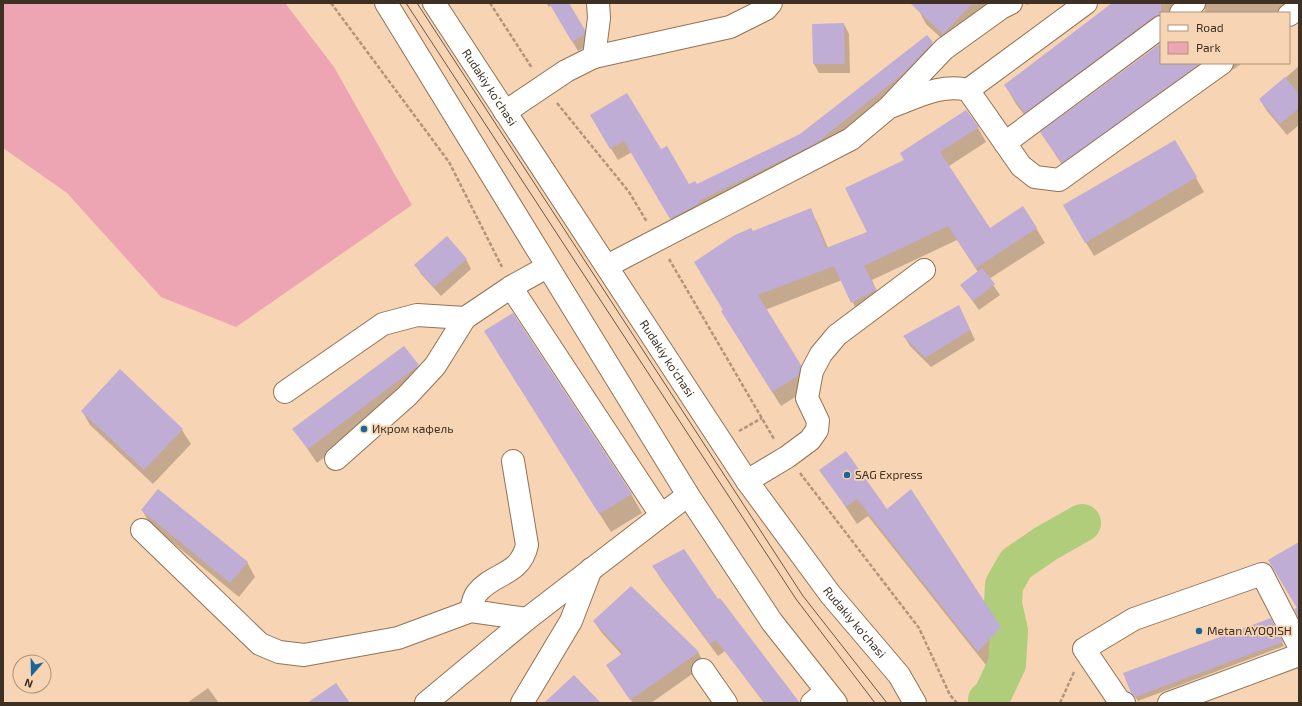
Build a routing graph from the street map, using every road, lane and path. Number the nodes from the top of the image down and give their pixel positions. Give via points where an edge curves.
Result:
1 (331, 3) edge
2 (386, 3) edge
3 (434, 3) edge
4 (490, 3) edge
5 (598, 3) edge
6 (771, 3) edge
7 (1011, 3) edge
8 (1086, 3) edge
9 (1194, 3) edge
10 (1299, 8) edge
11 (1182, 12) edge
12 (1290, 14) edge
13 (1160, 28) edge
14 (594, 57) junction
15 (1221, 64) edge
16 (544, 86) junction
17 (968, 90) junction
18 (888, 108) junction
19 (505, 112) junction
20 (1004, 143) junction
21 (657, 240) junction
22 (607, 266) junction
23 (548, 267) junction
24 (924, 270) dead end
25 (511, 287) junction
26 (465, 318) junction
27 (285, 392) dead end
28 (762, 418) junction
29 (721, 442) junction
30 (787, 457) junction
31 (336, 459) dead end
32 (513, 461) dead end
33 (747, 481) junction
34 (688, 495) junction
35 (661, 515) junction
36 (142, 530) dead end
37 (592, 569) junction
38 (471, 611) junction
39 (528, 619) junction
40 (1299, 646) edge
41 (1084, 649) junction
42 (1299, 656) edge
43 (703, 670) dead end
44 (825, 699) edge
45 (426, 703) edge
46 (522, 703) edge
47 (726, 703) edge
48 (915, 703) edge
49 (957, 703) edge
50 (1060, 703) edge
51 (1124, 703) edge
52 (1169, 703) edge

1 - 25 path via 449,162
2 - 23 main road
3 - 19 main road, Rudakiy ko'chasi
4 - 16 path
5 - 14 main road via 599,18
6 - 14 main road via 766,9 730,27
7 - 18 main road via 944,49
8 - 17 main road
9 - 11 main road
10 - 12 main road
13 - 20 main road
14 - 16 main road
15 - 20 main road via 1059,180 1035,177 1021,166
16 - 19 main road
16 - 21 path via 629,192
17 - 18 main road via 957,87 943,88
17 - 20 main road
18 - 21 main road via 851,139
19 - 22 main road, Rudakiy ko'chasi
21 - 22 main road
21 - 28 path
22 - 29 main road, Rudakiy ko'chasi
23 - 25 main road
23 - 34 main road
24 - 30 main road via 838,336 821,354 812,372 807,398 818,421 817,430 810,440
25 - 26 main road
25 - 35 main road
26 - 27 main road via 417,315 383,324
26 - 31 main road via 436,366 407,396
28 - 29 path
28 - 30 path
29 - 33 main road, Rudakiy ko'chasi
30 - 33 main road
30 - 49 path via 919,628 950,695
32 - 38 main road via 527,546 524,557 518,565 487,583 476,594
33 - 48 main road, Rudakiy ko'chasi via 830,594 899,675
34 - 35 main road
34 - 44 main road
35 - 37 main road
36 - 38 main road via 260,644 279,652 304,655 398,638
37 - 39 main road
37 - 46 main road via 572,621
38 - 39 main road
39 - 45 main road
40 - 41 main road via 1262,574 1134,619
41 - 50 path
41 - 51 main road via 1120,702
42 - 52 main road
43 - 47 main road

